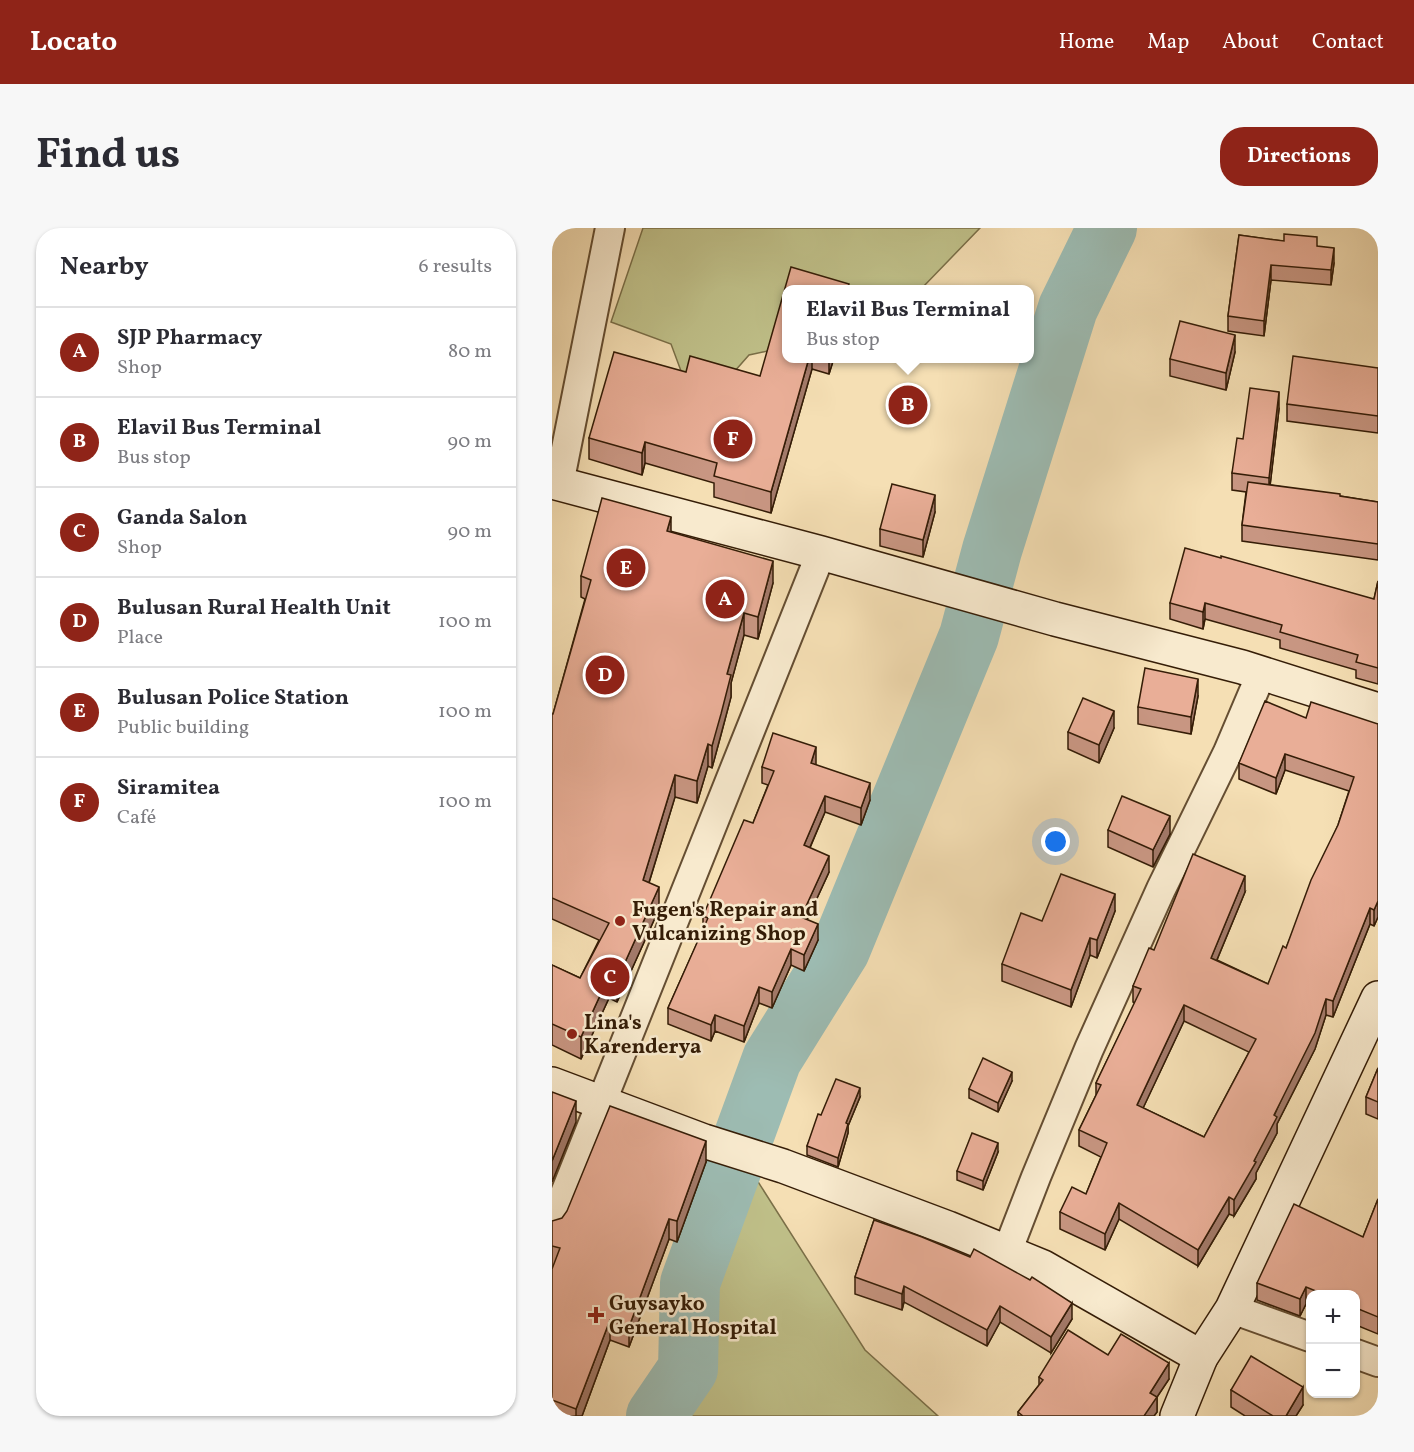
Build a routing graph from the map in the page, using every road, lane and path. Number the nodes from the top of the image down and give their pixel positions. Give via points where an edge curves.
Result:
1 (609, 228) edge
2 (555, 483) edge
3 (821, 553) junction
4 (1262, 672) junction
5 (1378, 710) edge
6 (1378, 998) edge
7 (552, 1084) edge
8 (602, 1102) junction
9 (552, 1226) edge
10 (1007, 1252) junction
11 (1232, 1309) junction
12 (1306, 1335) edge
13 (1360, 1355) edge
14 (1201, 1358) junction
15 (1378, 1362) edge
16 (1177, 1416) edge

1 - 2 street
2 - 3 main road
3 - 4 main road
3 - 8 street
4 - 5 main road
4 - 10 street via 1089,1049
6 - 11 main road
7 - 8 main road
8 - 9 street
8 - 10 main road
10 - 14 main road via 1043,1267
11 - 12 street
11 - 14 main road
13 - 15 street
14 - 16 main road

